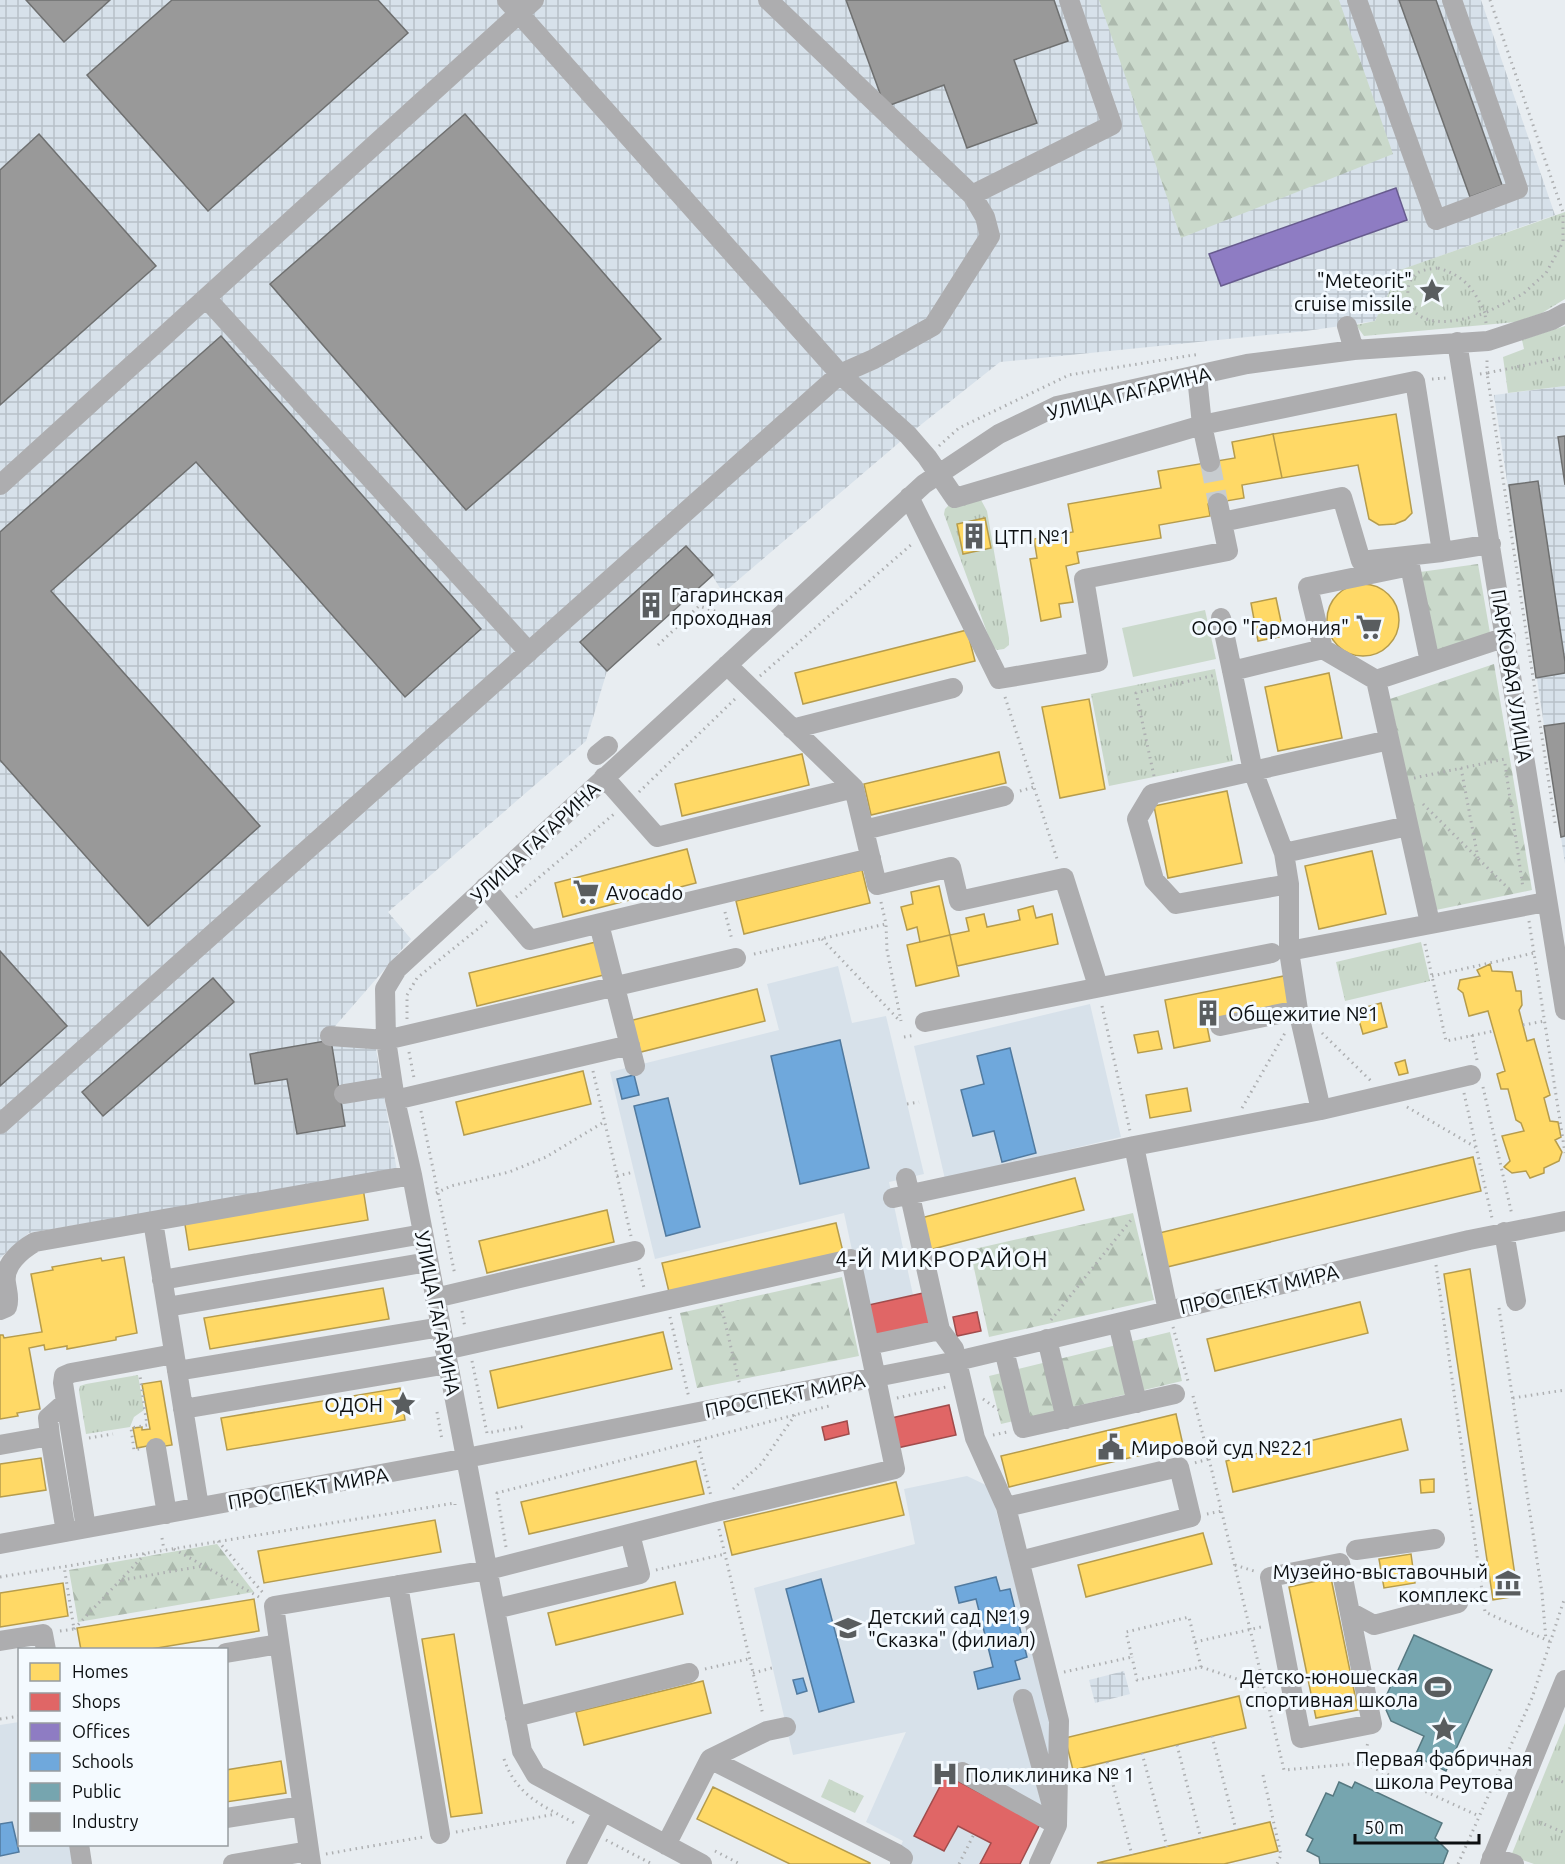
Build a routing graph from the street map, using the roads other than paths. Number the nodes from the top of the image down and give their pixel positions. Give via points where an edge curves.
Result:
1 (534, 0) edge
2 (768, 0) edge
3 (1069, 0) edge
4 (1357, 0) edge
5 (1452, 0) edge
6 (514, 7) edge
7 (972, 195) junction
8 (206, 298) junction
9 (1565, 313) edge
10 (1347, 326) dead end
11 (1457, 342) junction
12 (1354, 350) junction
13 (840, 374) junction
14 (1197, 376) junction
15 (1202, 425) junction
16 (1210, 462) tunnel mouth
17 (932, 465) junction
18 (0, 485) edge
19 (909, 497) junction
20 (1218, 503) tunnel mouth
21 (1222, 522) junction
22 (1491, 544) junction
23 (1442, 552) junction
24 (1360, 569) junction
25 (1221, 618) dead end
26 (1506, 637) junction
27 (1323, 649) junction
28 (529, 652) junction
29 (1430, 662) junction
30 (727, 665) junction
31 (1232, 672) junction
32 (1376, 680) junction
33 (953, 688) dead end
34 (792, 729) junction
35 (1389, 740) junction
36 (1253, 771) junction
37 (604, 777) junction
38 (854, 788) junction
39 (1004, 796) dead end
40 (1408, 826) junction
41 (864, 830) junction
42 (1284, 853) junction
43 (871, 858) junction
44 (1289, 884) junction
45 (485, 887) junction
46 (1546, 902) junction
47 (599, 924) junction
48 (1425, 924) junction
49 (1558, 926) edge
50 (1280, 952) junction
51 (736, 958) road end
52 (615, 986) junction
53 (1098, 986) junction
54 (1298, 1010) junction
55 (1565, 1010) edge
56 (925, 1022) dead end
57 (1220, 1026) dead end
58 (333, 1030) dead end
59 (386, 1040) junction
60 (630, 1045) junction
61 (635, 1065) dead end
62 (1474, 1078) road end
63 (394, 1093) junction
64 (344, 1094) dead end
65 (1321, 1110) junction
66 (0, 1124) edge
67 (1134, 1146) junction
68 (944, 1174) dead end
69 (412, 1175) junction
70 (904, 1188) junction
71 (153, 1221) junction
72 (1565, 1221) edge
73 (1503, 1222) junction
74 (423, 1234) junction
75 (635, 1251) road end
76 (428, 1262) junction
77 (162, 1280) junction
78 (435, 1298) junction
79 (1508, 1304) road end
80 (166, 1307) junction
81 (0, 1310) edge
82 (1168, 1311) junction
83 (1118, 1323) junction
84 (441, 1327) junction
85 (940, 1330) junction
86 (1047, 1333) junction
87 (869, 1345) junction
88 (1004, 1350) junction
89 (447, 1357) junction
90 (957, 1361) junction
91 (176, 1363) junction
92 (876, 1377) junction
93 (1175, 1394) dead end
94 (66, 1402) junction
95 (1137, 1403) junction
96 (183, 1409) junction
97 (1066, 1419) junction
98 (50, 1436) junction
99 (0, 1445) edge
100 (159, 1447) dead end
101 (466, 1458) junction
102 (1006, 1507) junction
103 (199, 1508) junction
104 (170, 1513) junction
105 (86, 1528) junction
106 (66, 1532) junction
107 (630, 1534) junction
108 (1435, 1539) dead end
109 (0, 1544) edge
110 (1356, 1550) dead end
111 (1020, 1562) junction
112 (488, 1570) junction
113 (399, 1585) junction
114 (1458, 1603) dead end
115 (495, 1609) junction
116 (1350, 1612) junction
117 (0, 1641) edge
118 (45, 1642) edge
119 (279, 1644) junction
120 (228, 1653) edge
121 (689, 1673) road end
122 (1565, 1680) edge
123 (1023, 1699) dead end
124 (516, 1716) junction
125 (776, 1729) road end
126 (710, 1759) junction
127 (962, 1772) dead end
128 (302, 1806) junction
129 (603, 1811) junction
130 (228, 1818) edge
131 (1057, 1825) junction
132 (440, 1834) road end
133 (666, 1845) junction
134 (79, 1846) edge
135 (310, 1857) edge
136 (1491, 1861) edge
137 (906, 1862) edge
138 (82, 1864) edge
139 (233, 1864) edge
140 (576, 1864) edge
141 (702, 1864) edge
142 (1038, 1864) edge
143 (1514, 1864) edge

1 - 6 street
2 - 7 street
3 - 7 street via 1112,125
4 - 5 street via 1436,219 1518,189
6 - 8 street
6 - 13 street
7 - 13 street via 985,217 990,237 933,326
8 - 18 street
8 - 28 street
9 - 11 street, УЛИЦА ГАГАРИНА via 1500,338
10 - 12 street
11 - 12 street, УЛИЦА ГАГАРИНА
11 - 22 street, ПАРКОВАЯ УЛИЦА
12 - 14 street, УЛИЦА ГАГАРИНА via 1247,364
13 - 17 street via 908,435
13 - 28 street
14 - 15 street
14 - 17 street, УЛИЦА ГАГАРИНА via 1057,406
15 - 16 street
15 - 17 street via 955,498
15 - 23 street via 1416,381
17 - 19 street, УЛИЦА ГАГАРИНА
19 - 21 street via 999,679 1098,662 1084,579 1228,550
19 - 30 street, УЛИЦА ГАГАРИНА
20 - 21 street
21 - 24 street via 1342,497
22 - 23 street
22 - 26 street, ПАРКОВАЯ УЛИЦА
23 - 24 street
24 - 27 street via 1308,586
24 - 29 street via 1410,566
25 - 31 street
26 - 29 street
26 - 46 street, ПАРКОВАЯ УЛИЦА
27 - 31 street
27 - 32 street
28 - 66 street
29 - 32 street
30 - 34 street
30 - 37 street, УЛИЦА ГАГАРИНА
31 - 36 street
32 - 35 street
33 - 34 street
34 - 38 street
35 - 36 street
35 - 40 street
36 - 42 street
36 - 44 street via 1152,794 1137,819 1154,880 1176,904
37 - 38 street via 657,837
37 - 45 street, УЛИЦА ГАГАРИНА
38 - 41 street
39 - 41 street
40 - 42 street
40 - 48 street
41 - 43 street
42 - 44 street
43 - 47 street
43 - 53 street via 878,885 951,867 959,901 1064,878
44 - 50 street
45 - 47 street via 530,940
45 - 59 street, УЛИЦА ГАГАРИНА via 427,932 397,969 385,989
46 - 48 street
46 - 49 street, ПАРКОВАЯ УЛИЦА
47 - 52 street
48 - 50 street
49 - 55 street, ПАРКОВАЯ УЛИЦА
50 - 53 street
50 - 54 street
51 - 52 street
52 - 59 street
52 - 60 street
53 - 56 street
54 - 57 street
54 - 65 street
58 - 59 street
59 - 63 street, УЛИЦА ГАГАРИНА
60 - 61 street
60 - 63 street
62 - 65 street
63 - 64 street
63 - 69 street, УЛИЦА ГАГАРИНА
65 - 67 street
67 - 70 street
67 - 82 street
68 - 70 street
69 - 71 street
69 - 74 street, УЛИЦА ГАГАРИНА
70 - 85 street
71 - 77 street
71 - 81 street via 35,1242 26,1247 9,1267 5,1279 9,1302
72 - 73 street, ПРОСПЕКТ МИРА
73 - 79 street
73 - 82 street, ПРОСПЕКТ МИРА via 1433,1248
74 - 76 street, УЛИЦА ГАГАРИНА
74 - 77 street
75 - 78 street
76 - 78 street, УЛИЦА ГАГАРИНА
76 - 80 street
77 - 80 street
78 - 84 street, УЛИЦА ГАГАРИНА
80 - 91 street
82 - 83 street, ПРОСПЕКТ МИРА
83 - 86 street, ПРОСПЕКТ МИРА
83 - 95 street
84 - 89 street, УЛИЦА ГАГАРИНА
84 - 91 street
85 - 87 street
85 - 90 street via 954,1348
86 - 88 street, ПРОСПЕКТ МИРА
86 - 97 street
87 - 89 street via 851,1259 657,1302
87 - 92 street
88 - 90 street, ПРОСПЕКТ МИРА
88 - 97 street via 1023,1428
89 - 96 street
89 - 101 street, УЛИЦА ГАГАРИНА
90 - 92 street, ПРОСПЕКТ МИРА
90 - 102 street via 975,1438
91 - 94 street via 71,1373 64,1376
91 - 96 street
92 - 101 street, ПРОСПЕКТ МИРА
92 - 107 street via 895,1469
93 - 95 street
94 - 98 street via 48,1418
94 - 105 street
95 - 97 street
96 - 103 street
98 - 99 street
98 - 106 street
100 - 104 street
101 - 103 street, ПРОСПЕКТ МИРА
101 - 112 street, УЛИЦА ГАГАРИНА
102 - 111 street
102 - 111 street via 1179,1467 1191,1517
103 - 104 street, ПРОСПЕКТ МИРА
104 - 105 street, ПРОСПЕКТ МИРА
105 - 106 street, ПРОСПЕКТ МИРА
106 - 109 street, ПРОСПЕКТ МИРА
107 - 112 street
107 - 115 street via 640,1574
108 - 110 street
111 - 131 street via 1059,1721
112 - 113 street
112 - 115 street, УЛИЦА ГАГАРИНА
113 - 119 street via 274,1606
113 - 132 street
114 - 116 street via 1374,1624
115 - 124 street, УЛИЦА ГАГАРИНА
116 - 116 street via 1372,1724 1301,1738 1270,1577 1340,1563
117 - 118 street
119 - 120 street
119 - 128 street
121 - 124 street
122 - 136 street
123 - 131 street
124 - 129 street, УЛИЦА ГАГАРИНА via 522,1751 536,1775
125 - 126 street
126 - 133 street
126 - 137 street
127 - 131 street
128 - 130 street
128 - 135 street
129 - 133 street, УЛИЦА ГАГАРИНА
129 - 140 street
131 - 142 street
133 - 141 street, УЛИЦА ГАГАРИНА
134 - 138 street
135 - 139 street
136 - 143 street

